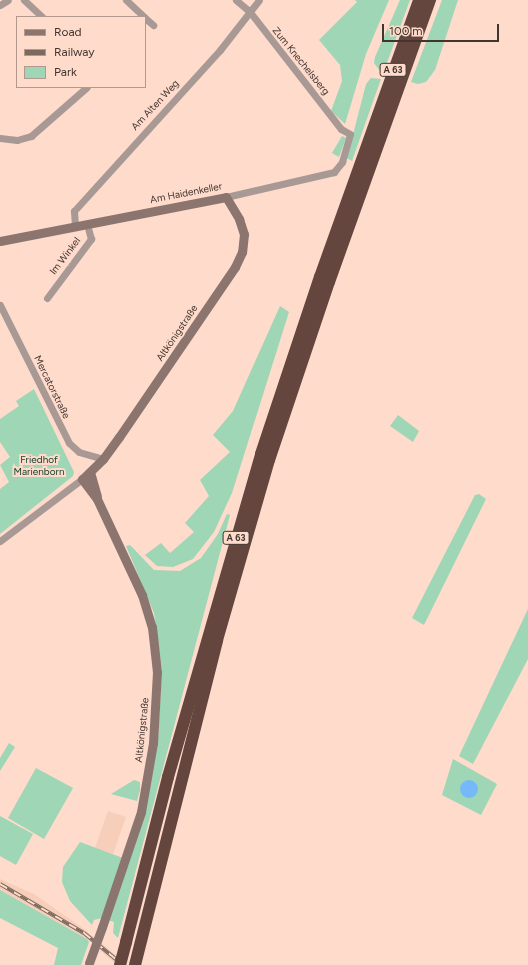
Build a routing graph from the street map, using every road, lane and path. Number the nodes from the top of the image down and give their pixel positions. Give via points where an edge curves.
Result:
1 (8, 0) edge
2 (24, 0) edge
3 (126, 0) edge
4 (236, 0) edge
5 (259, 0) edge
6 (419, 0) edge
7 (430, 0) edge
8 (0, 5) edge
9 (249, 11) junction
10 (41, 16) edge
11 (144, 16) edge
12 (146, 18) edge
13 (153, 25) dead end
14 (86, 88) edge
15 (350, 134) joint
16 (0, 138) edge
17 (226, 197) junction
18 (87, 224) junction
19 (75, 226) junction
20 (0, 241) edge
21 (47, 298) dead end
22 (0, 305) edge
23 (103, 459) junction
24 (90, 472) junction
25 (82, 479) junction
26 (97, 499) junction
27 (0, 541) edge
28 (89, 964) edge
29 (120, 965) edge
30 (135, 965) edge

1 - 8 street
2 - 10 street
3 - 11 street
4 - 9 street, Zum Knechelsberg
5 - 9 street, Am Alten Weg
6 - 29 highway, A 63, bridge via 320,277 261,454 168,777
7 - 30 highway, A 63 via 326,289 269,460 218,640
9 - 15 street, Zum Knechelsberg via 341,129
9 - 19 street, Am Alten Weg via 220,50 74,211
12 - 13 street
14 - 16 street via 31,136 17,140
15 - 17 street, Am Haidenkeller via 342,162 334,172
17 - 18 street, Am Haidenkeller
17 - 23 street, Altkönigstraße via 242,226 243,246 239,260
18 - 19 street, Am Haidenkeller
18 - 21 street, Im Winkel via 91,239
19 - 20 street, Am Haidenkeller
22 - 23 street, Mercatorstraße via 69,443 79,452
23 - 24 street, Altkönigstraße
24 - 25 street, Altkönigstraße
24 - 26 street, Altkönigstraße
25 - 26 street, Altkönigstraße
25 - 27 street
26 - 28 street, Altkönigstraße, bridge via 142,595 152,627 157,672 153,743 140,812

